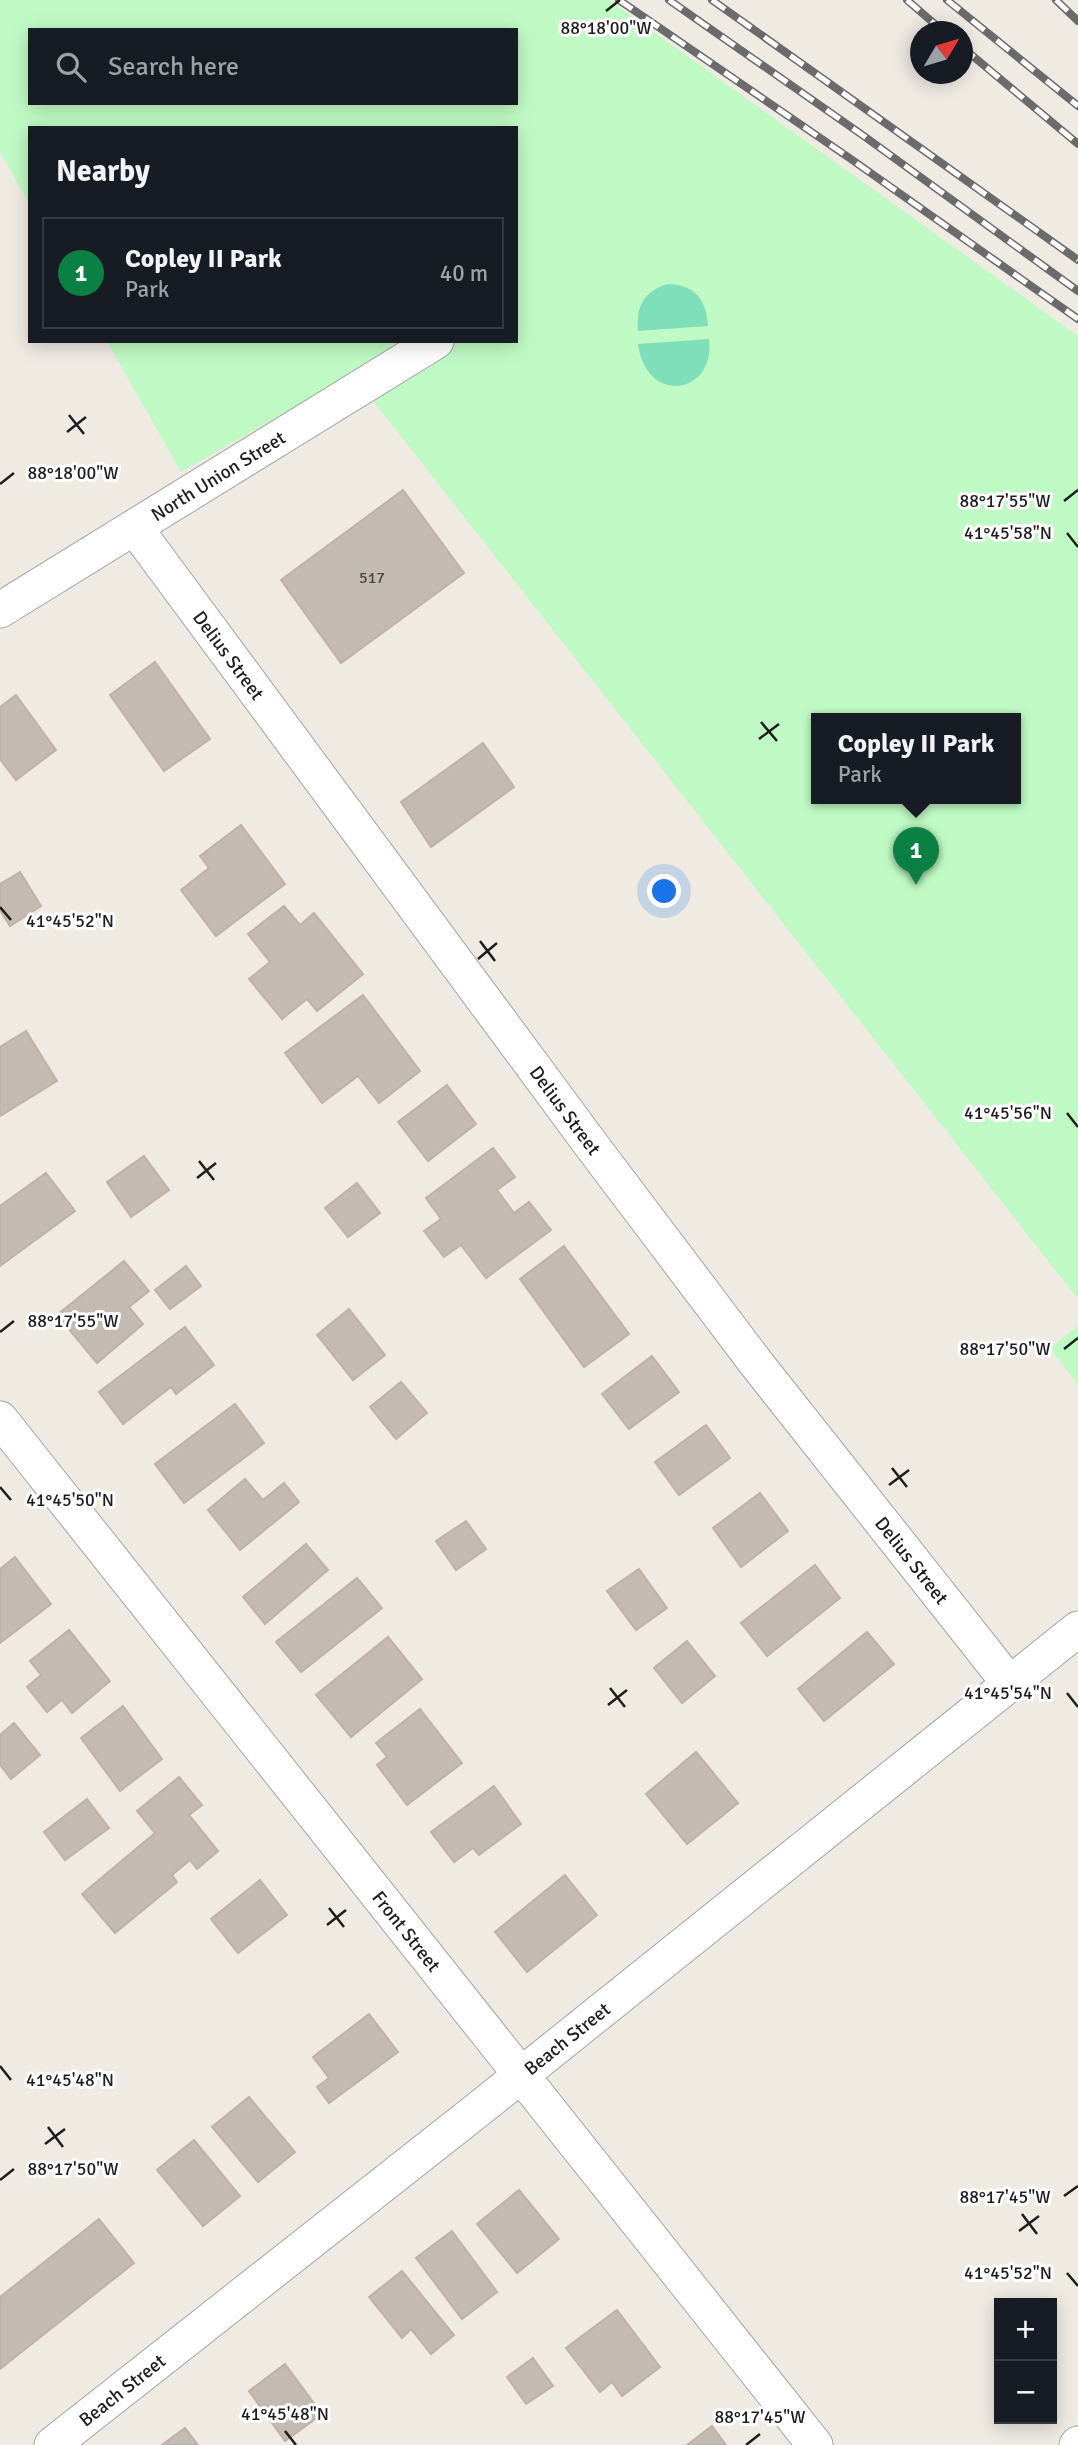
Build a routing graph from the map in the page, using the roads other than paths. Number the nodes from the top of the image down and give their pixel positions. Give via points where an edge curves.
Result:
1 (433, 343) edge
2 (135, 528) junction
3 (0, 610) edge
4 (0, 1419) edge
5 (1078, 1629) edge
6 (1010, 1684) junction
7 (521, 2075) junction
8 (52, 2445) edge
9 (815, 2445) edge

1 - 2 street, North Union Street
2 - 3 street, North Union Street
2 - 6 street, Delius Street via 756,1363
4 - 7 street, Front Street
5 - 6 street, Beach Street
6 - 7 street, Beach Street
7 - 8 street, Beach Street
7 - 9 street, Front Street

